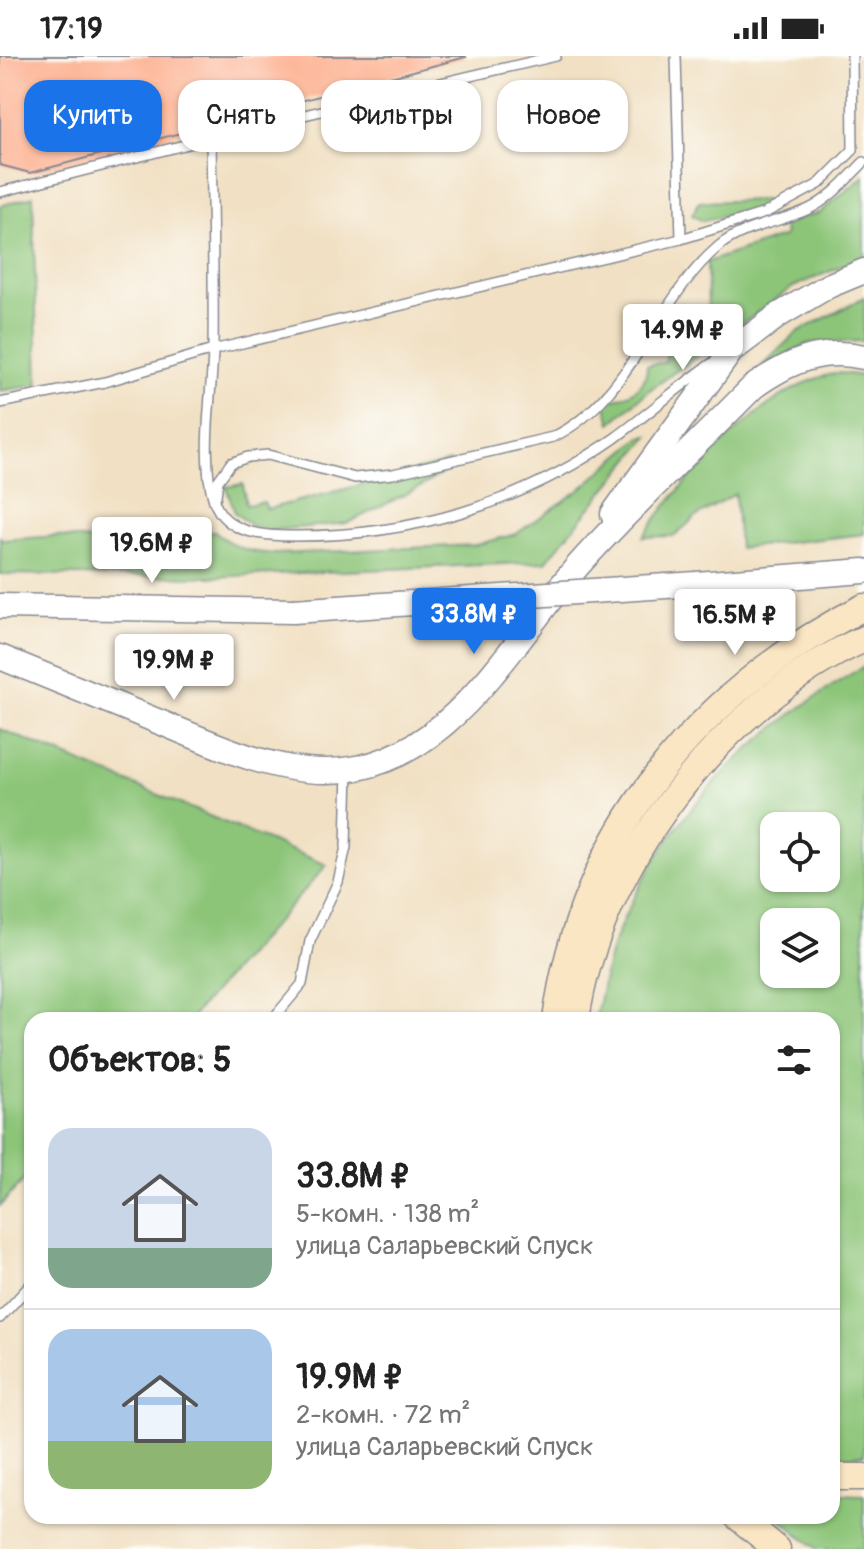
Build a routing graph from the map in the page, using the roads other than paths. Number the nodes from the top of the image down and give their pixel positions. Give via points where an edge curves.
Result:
1 (556, 56) edge
2 (676, 56) edge
3 (852, 56) edge
4 (305, 116) edge
5 (178, 146) edge
6 (211, 152) edge
7 (864, 162) edge
8 (0, 192) edge
9 (681, 239) junction
10 (864, 271) edge
11 (213, 350) junction
12 (731, 351) junction
13 (864, 357) edge
14 (0, 403) edge
15 (215, 504) junction
16 (582, 561) junction
17 (864, 571) edge
18 (0, 606) edge
19 (864, 607) edge
20 (864, 639) edge
21 (0, 657) edge
22 (348, 769) junction
23 (279, 1012) edge
24 (557, 1012) edge
25 (577, 1012) edge
26 (24, 1292) edge
27 (0, 1318) edge
28 (840, 1477) edge
29 (864, 1477) edge
30 (747, 1524) edge
31 (777, 1549) edge

1 - 4 lane
2 - 9 lane
3 - 9 lane via 853,150 819,184 765,213
5 - 8 lane
6 - 11 lane
7 - 15 lane via 811,209 722,244 696,269 599,405 574,427 553,437 368,477 268,455 248,457 231,463 218,481
9 - 11 lane
10 - 12 street via 779,315
11 - 14 lane via 105,382
11 - 15 lane via 209,473
12 - 15 lane via 577,462 524,492 453,517 365,533 270,536 232,527
12 - 16 street
13 - 16 street via 806,357 753,387
16 - 22 street via 476,693 445,723 414,747
17 - 18 street, bridge via 293,611
19 - 24 main road via 748,679 658,771 627,819 588,899 566,964
20 - 25 main road via 760,708 674,797 614,893 582,975
21 - 22 street via 262,759 298,769
22 - 23 lane via 346,847 338,882 310,941 302,984
26 - 27 lane
28 - 29 main road
30 - 31 main road

